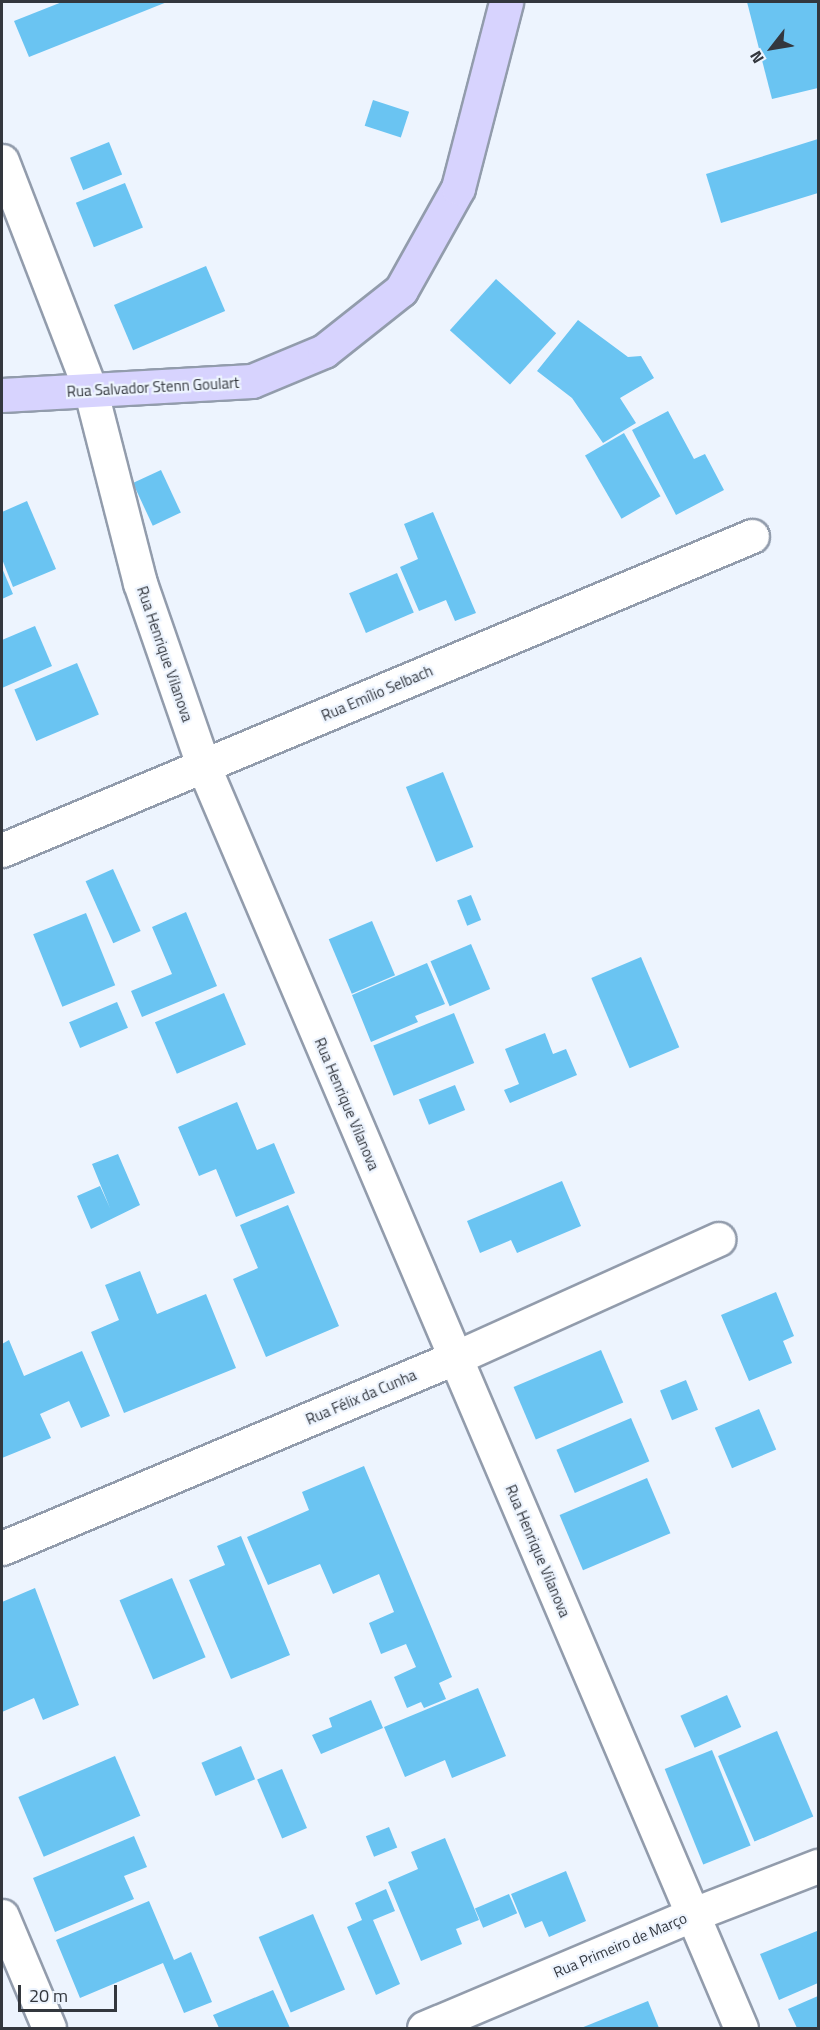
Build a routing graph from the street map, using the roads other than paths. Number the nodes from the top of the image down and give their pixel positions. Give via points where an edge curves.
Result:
1 (506, 2) edge
2 (2, 162) edge
3 (91, 392) junction
4 (2, 394) edge
5 (752, 536) dead end
6 (203, 765) junction
7 (2, 850) edge
8 (718, 1239) dead end
9 (455, 1358) junction
10 (2, 1548) edge
11 (819, 1866) edge
12 (694, 1914) junction
13 (2, 1916) edge
14 (49, 2028) edge
15 (424, 2028) edge
16 (741, 2028) edge

1 - 3 main road, Rua Salvador Stenn Goulart via 458,188 400,290 324,351 252,381
2 - 3 street, Rua Henrique Vilanova
3 - 4 main road, Rua Salvador Stenn Goulart
3 - 6 street, Rua Henrique Vilanova via 140,584
5 - 6 street, Rua Emílio Selbach
6 - 7 street, Rua Emílio Selbach
6 - 9 street, Rua Henrique Vilanova
8 - 9 street, Rua Félix da Cunha
9 - 10 street, Rua Félix da Cunha
9 - 12 street, Rua Henrique Vilanova
11 - 12 street, Rua Primeiro de Março
12 - 15 street, Rua Primeiro de Março
12 - 16 street, Rua Henrique Vilanova
13 - 14 street

